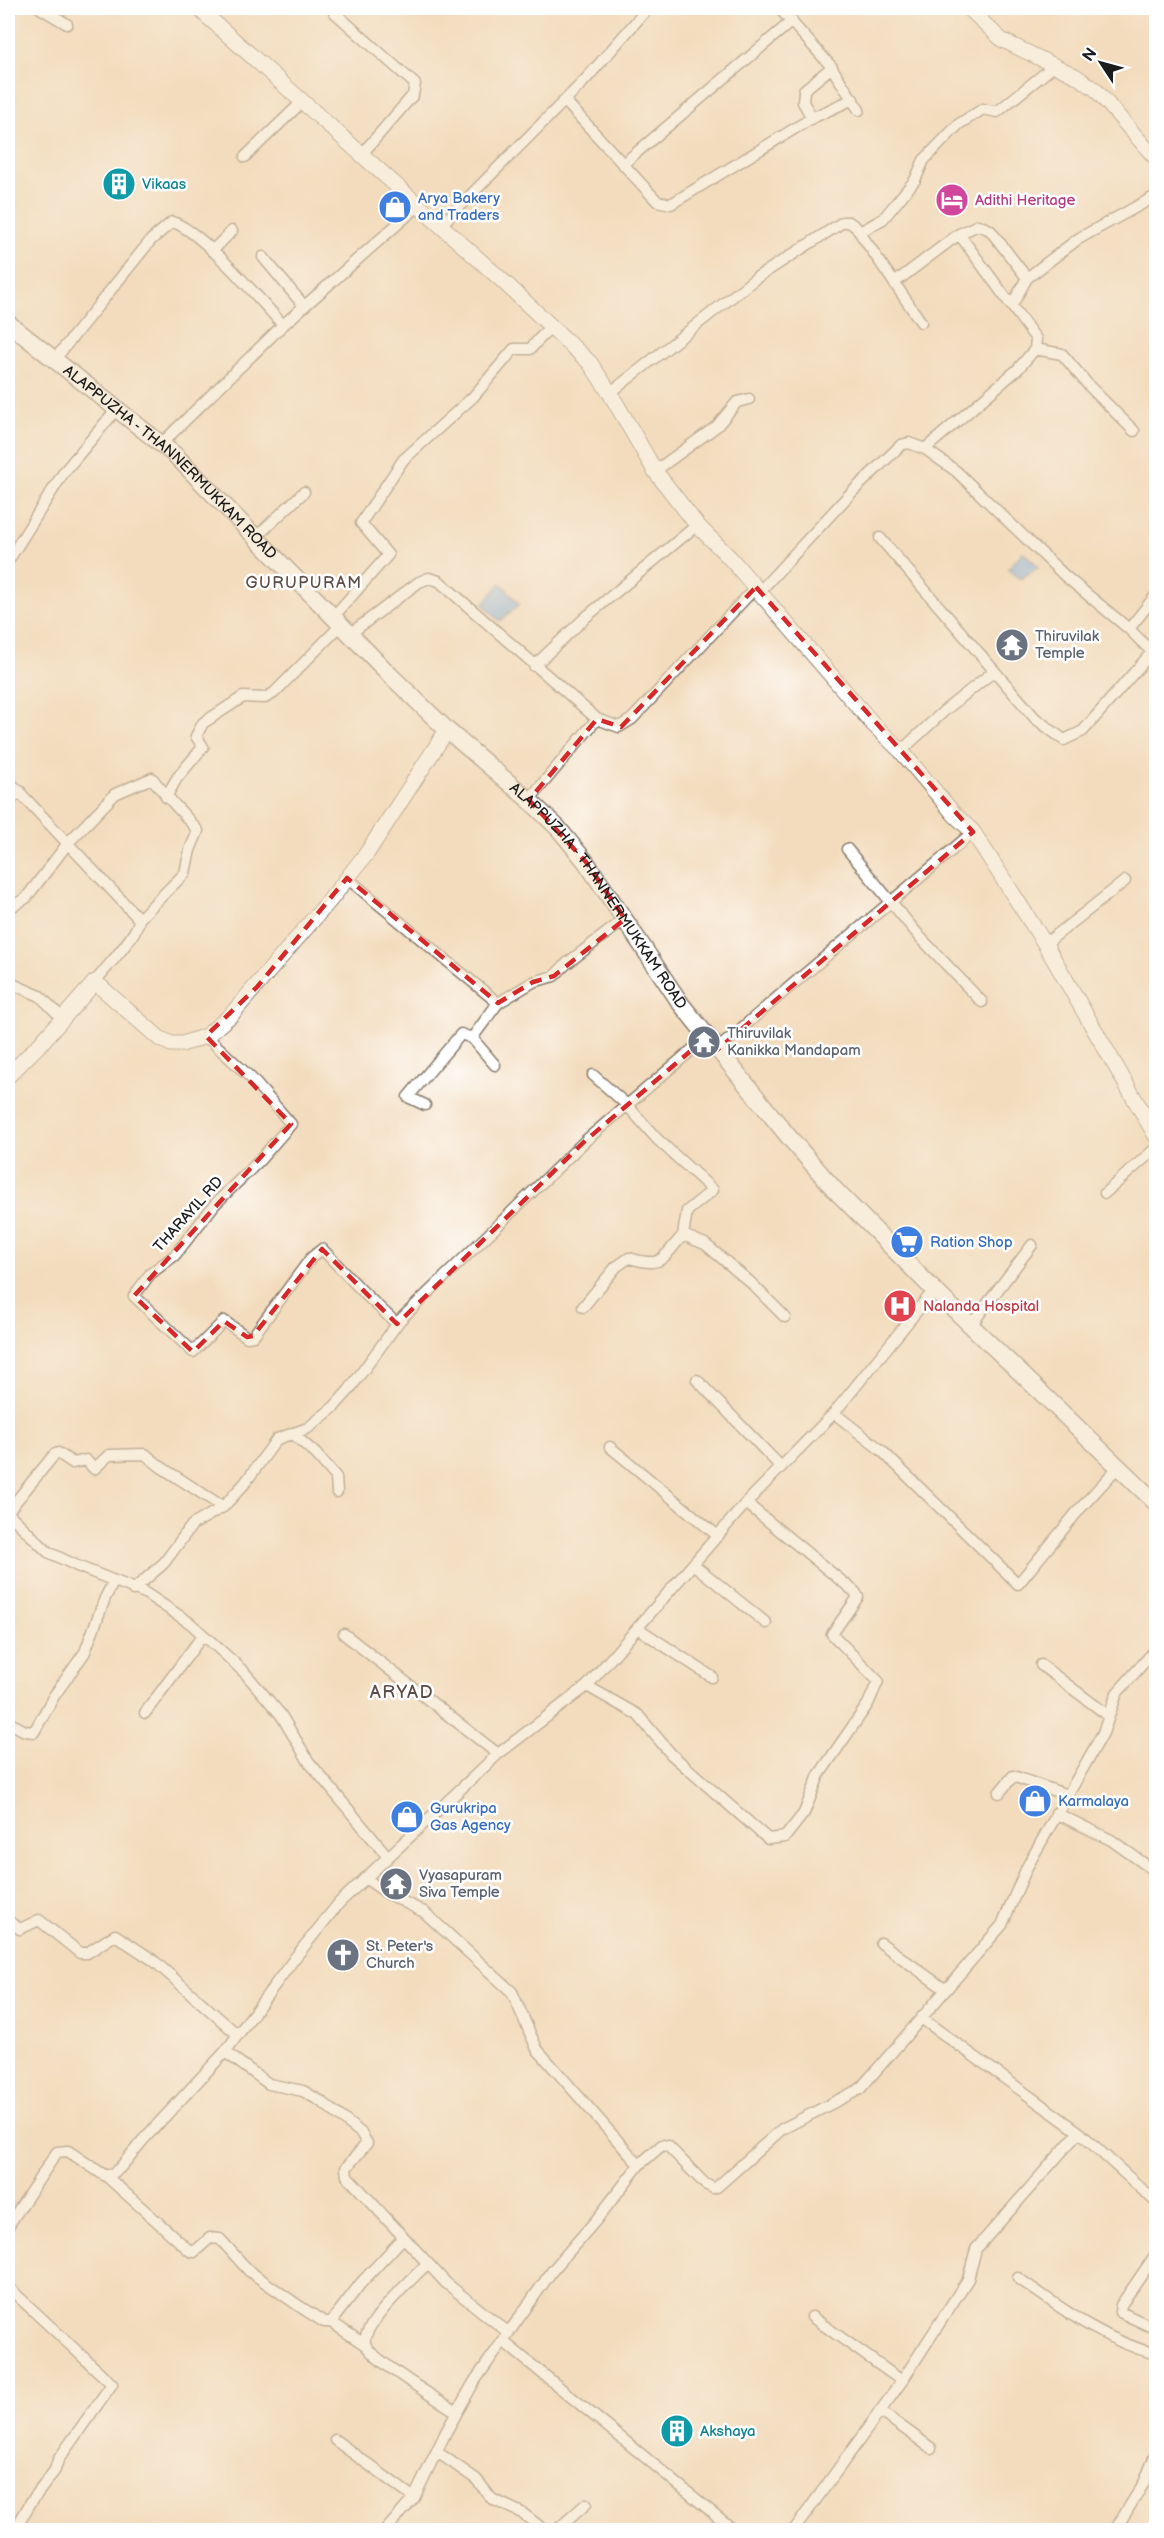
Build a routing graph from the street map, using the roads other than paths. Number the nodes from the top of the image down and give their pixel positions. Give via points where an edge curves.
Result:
1 (40, 8) edge
2 (198, 8) edge
3 (335, 8) edge
4 (648, 8) edge
5 (778, 8) edge
6 (968, 8) edge
7 (792, 21) junction
8 (67, 24) dead end
9 (1055, 65) junction
10 (832, 67) junction
11 (853, 99) junction
12 (565, 101) junction
13 (302, 102) junction
14 (859, 110) dead end
15 (812, 118) junction
16 (361, 154) junction
17 (245, 157) dead end
18 (1156, 159) edge
19 (623, 164) junction
20 (1156, 196) edge
21 (418, 206) junction
22 (440, 226) junction
23 (232, 231) dead end
24 (860, 232) junction
25 (959, 234) junction
26 (212, 251) junction
27 (263, 257) dead end
28 (1027, 278) junction
29 (894, 283) junction
30 (1012, 305) junction
31 (304, 306) junction
32 (921, 322) dead end
33 (8, 323) edge
34 (283, 324) junction
35 (552, 326) junction
36 (1035, 349) junction
37 (55, 359) junction
38 (610, 393) junction
39 (748, 399) dead end
40 (116, 410) junction
41 (1134, 431) dead end
42 (160, 445) junction
43 (926, 448) junction
44 (655, 471) junction
45 (304, 492) dead end
46 (697, 525) junction
47 (255, 538) junction
48 (880, 538) dead end
49 (8, 561) edge
50 (758, 590) junction
51 (1156, 595) edge
52 (342, 625) junction
53 (1129, 629) junction
54 (534, 666) junction
55 (993, 672) junction
56 (597, 719) junction
57 (447, 730) junction
58 (901, 751) junction
59 (8, 780) edge
60 (20, 791) junction
61 (166, 797) junction
62 (530, 800) junction
63 (8, 803) edge
64 (973, 832) junction
65 (68, 843) junction
66 (847, 849) dead end
67 (347, 878) junction
68 (1125, 881) dead end
69 (892, 902) junction
70 (8, 909) edge
71 (139, 919) junction
72 (625, 919) junction
73 (1045, 944) junction
74 (8, 982) edge
75 (95, 982) junction
76 (982, 1002) dead end
77 (498, 1003) junction
78 (62, 1018) junction
79 (206, 1036) junction
80 (472, 1038) junction
81 (712, 1043) junction
82 (495, 1065) dead end
83 (593, 1075) dead end
84 (8, 1076) edge
85 (425, 1106) dead end
86 (627, 1106) junction
87 (1156, 1136) edge
88 (1156, 1148) edge
89 (1105, 1193) dead end
90 (683, 1235) junction
91 (1032, 1245) dead end
92 (934, 1290) junction
93 (583, 1306) dead end
94 (785, 1317) dead end
95 (397, 1324) junction
96 (971, 1325) junction
97 (697, 1380) dead end
98 (834, 1413) junction
99 (292, 1433) junction
100 (610, 1447) dead end
101 (781, 1467) junction
102 (1118, 1467) junction
103 (337, 1492) dead end
104 (746, 1503) junction
105 (1156, 1503) edge
106 (223, 1507) junction
107 (8, 1512) edge
108 (718, 1536) junction
109 (693, 1564) junction
110 (114, 1581) junction
111 (134, 1590) junction
112 (766, 1623) dead end
113 (639, 1629) junction
114 (344, 1634) dead end
115 (203, 1635) junction
116 (1156, 1649) edge
117 (1041, 1665) dead end
118 (712, 1677) dead end
119 (587, 1686) junction
120 (145, 1713) dead end
121 (1109, 1716) junction
122 (8, 1722) edge
123 (498, 1754) junction
124 (999, 1793) dead end
125 (1067, 1795) junction
126 (1056, 1813) junction
127 (388, 1857) junction
128 (1156, 1872) edge
129 (365, 1878) junction
130 (8, 1921) edge
131 (882, 1943) dead end
132 (946, 1990) junction
133 (921, 2018) junction
134 (238, 2035) junction
135 (225, 2052) junction
136 (1079, 2132) junction
137 (639, 2165) junction
138 (105, 2175) junction
139 (1156, 2202) edge
140 (8, 2226) edge
141 (403, 2238) junction
142 (1156, 2254) edge
143 (427, 2264) junction
144 (1018, 2278) dead end
145 (8, 2287) edge
146 (812, 2317) dead end
147 (331, 2322) junction
148 (1156, 2330) edge
149 (506, 2337) junction
150 (364, 2344) junction
151 (1156, 2354) edge
152 (902, 2381) junction
153 (880, 2411) junction
154 (457, 2412) junction
155 (335, 2440) dead end
156 (931, 2448) dead end
157 (437, 2452) junction
158 (1156, 2453) edge
159 (414, 2498) junction
160 (586, 2504) dead end
161 (15, 2530) edge
162 (386, 2530) edge
163 (544, 2530) edge
164 (557, 2530) edge
165 (734, 2530) edge
166 (794, 2530) edge
167 (1115, 2530) edge

1 - 8 street
2 - 13 main road
3 - 16 street via 334,12 415,84 413,95
4 - 12 street
5 - 7 street
6 - 9 street via 1002,40
7 - 10 street
7 - 19 street
9 - 18 street via 1095,89
9 - 24 street via 997,112 983,109 959,124 924,160 915,180 883,219
10 - 11 street
10 - 15 street via 804,90 803,102
11 - 14 street
11 - 15 street
12 - 19 street
12 - 22 street
13 - 16 main road
13 - 17 street
15 - 19 street via 671,204 657,201
16 - 21 main road
20 - 28 street via 1078,239
21 - 22 main road
21 - 31 street
22 - 35 main road
23 - 26 street
24 - 29 street
24 - 38 street via 849,222 843,222 796,251 728,299
25 - 28 street via 974,226 987,227
25 - 29 street
25 - 30 street
26 - 34 street
26 - 37 street via 172,222 151,240
27 - 31 street
28 - 30 street
29 - 32 street
30 - 36 street via 1036,339
31 - 34 street
33 - 37 main road, ALAPPUZHA - THANNERMUKKAM ROAD
34 - 42 street
35 - 38 main road via 590,363
35 - 52 street via 530,349 514,349 473,397 404,460 361,523 388,555
36 - 41 street via 1062,354
36 - 43 street via 1018,369
37 - 40 main road, ALAPPUZHA - THANNERMUKKAM ROAD
38 - 44 main road
39 - 44 street via 737,402 717,426
40 - 42 main road, ALAPPUZHA - THANNERMUKKAM ROAD
40 - 49 street via 64,472
42 - 47 main road, ALAPPUZHA - THANNERMUKKAM ROAD via 175,455
43 - 50 street via 901,445
43 - 53 street via 956,471 1065,576
44 - 46 main road
45 - 47 street
46 - 50 main road
46 - 54 street via 586,617
47 - 52 main road, ALAPPUZHA - THANNERMUKKAM ROAD
48 - 55 street
50 - 56 street via 632,719 619,727
50 - 58 main road via 873,724
51 - 53 street
52 - 54 street via 429,578 439,581
52 - 57 main road, ALAPPUZHA - THANNERMUKKAM ROAD
52 - 61 street via 274,693 265,698 243,697 203,723 196,736 203,747
53 - 55 street via 1152,652 1083,731 1064,740 1035,718
54 - 56 street
55 - 58 street
56 - 62 street
57 - 62 main road, ALAPPUZHA - THANNERMUKKAM ROAD
57 - 67 main road
58 - 64 main road
59 - 60 street
60 - 63 street
60 - 65 street
61 - 65 street via 152,778 115,794
61 - 71 street via 198,831 185,873
62 - 72 main road, ALAPPUZHA - THANNERMUKKAM ROAD via 586,862
64 - 69 street
64 - 73 main road
65 - 70 street via 26,898
65 - 71 street
66 - 69 street
67 - 77 street
67 - 79 main road via 257,987
68 - 73 street
69 - 76 street
69 - 81 street
71 - 75 street via 128,940
72 - 77 street via 554,976 533,982
72 - 81 main road, ALAPPUZHA - THANNERMUKKAM ROAD
73 - 87 main road
74 - 78 street via 40,996
75 - 78 main road
75 - 79 main road via 171,1044
77 - 80 street
78 - 84 main road
79 - 95 street, THARAYIL RD via 252,1079 291,1124 215,1204 175,1255 150,1274 134,1296 193,1352 224,1321 247,1337 253,1336 311,1258 322,1249
80 - 82 street
80 - 85 street via 461,1034 408,1097
81 - 86 street
81 - 92 main road, ALAPPUZHA - THANNERMUKKAM ROAD via 835,1190
83 - 86 street
86 - 90 street via 713,1190 687,1211
86 - 95 street via 585,1141
88 - 89 street
90 - 93 street via 660,1261 649,1264 629,1258 616,1267
90 - 94 street via 705,1244
91 - 96 street
92 - 96 main road, ALAPPUZHA - THANNERMUKKAM ROAD
92 - 98 street
95 - 99 street via 334,1407 320,1420
96 - 102 main road, ALAPPUZHA - THANNERMUKKAM ROAD
97 - 101 street
98 - 101 street
98 - 102 street via 881,1450 1018,1584
99 - 103 street via 336,1477
99 - 106 street via 277,1439
100 - 108 street
101 - 104 street
102 - 105 main road, ALAPPUZHA - THANNERMUKKAM ROAD
104 - 108 street
104 - 119 street via 855,1592 858,1597 832,1634 878,1681 868,1704 819,1775 804,1813 785,1837 768,1839 671,1754 638,1715
106 - 107 street via 145,1454 109,1455 94,1469 86,1460 73,1463 58,1453
106 - 111 street via 192,1525 164,1563
107 - 110 street via 48,1552
108 - 109 street
109 - 112 street
109 - 113 street
110 - 111 street
110 - 122 street via 85,1652 33,1732
111 - 115 street via 145,1593
113 - 118 street
113 - 119 street
114 - 123 street
115 - 120 street
115 - 127 street via 268,1700 309,1762
116 - 121 street via 1117,1693
117 - 121 street
119 - 123 street
121 - 125 street
123 - 127 street
124 - 125 street via 1013,1776
125 - 126 street
126 - 128 street via 1111,1840
126 - 132 street via 1002,1925
127 - 129 street
129 - 134 street via 339,1903
129 - 137 street via 424,1912 512,1992 537,2049
130 - 134 street via 20,1929 39,1920 80,1953 87,1953 115,1935 153,1960
131 - 132 street
132 - 133 street
133 - 136 street
133 - 137 street via 860,2089 782,2130 717,2187 705,2184 668,2146 656,2148
134 - 135 street
135 - 138 street via 120,2168
135 - 141 street via 269,2084 303,2091 362,2133 367,2143 346,2168 347,2176
136 - 139 street
136 - 152 street via 976,2248 968,2279
137 - 149 street via 552,2271
138 - 140 street via 68,2151 57,2152
138 - 147 street via 190,2251 194,2252 210,2238 220,2239 249,2271 324,2322
141 - 143 street
141 - 147 street
142 - 148 street via 1120,2312
143 - 149 street
143 - 150 street via 377,2317 365,2335
144 - 151 street via 1097,2330
145 - 161 street via 112,2384
146 - 152 street
147 - 150 street
149 - 154 street
149 - 165 street
150 - 154 street via 390,2368
152 - 153 street
153 - 156 street
153 - 166 street
154 - 157 street
155 - 159 street
157 - 159 street
157 - 163 street via 476,2479 492,2499 522,2513
158 - 167 street via 1144,2483
159 - 162 street
160 - 164 street

